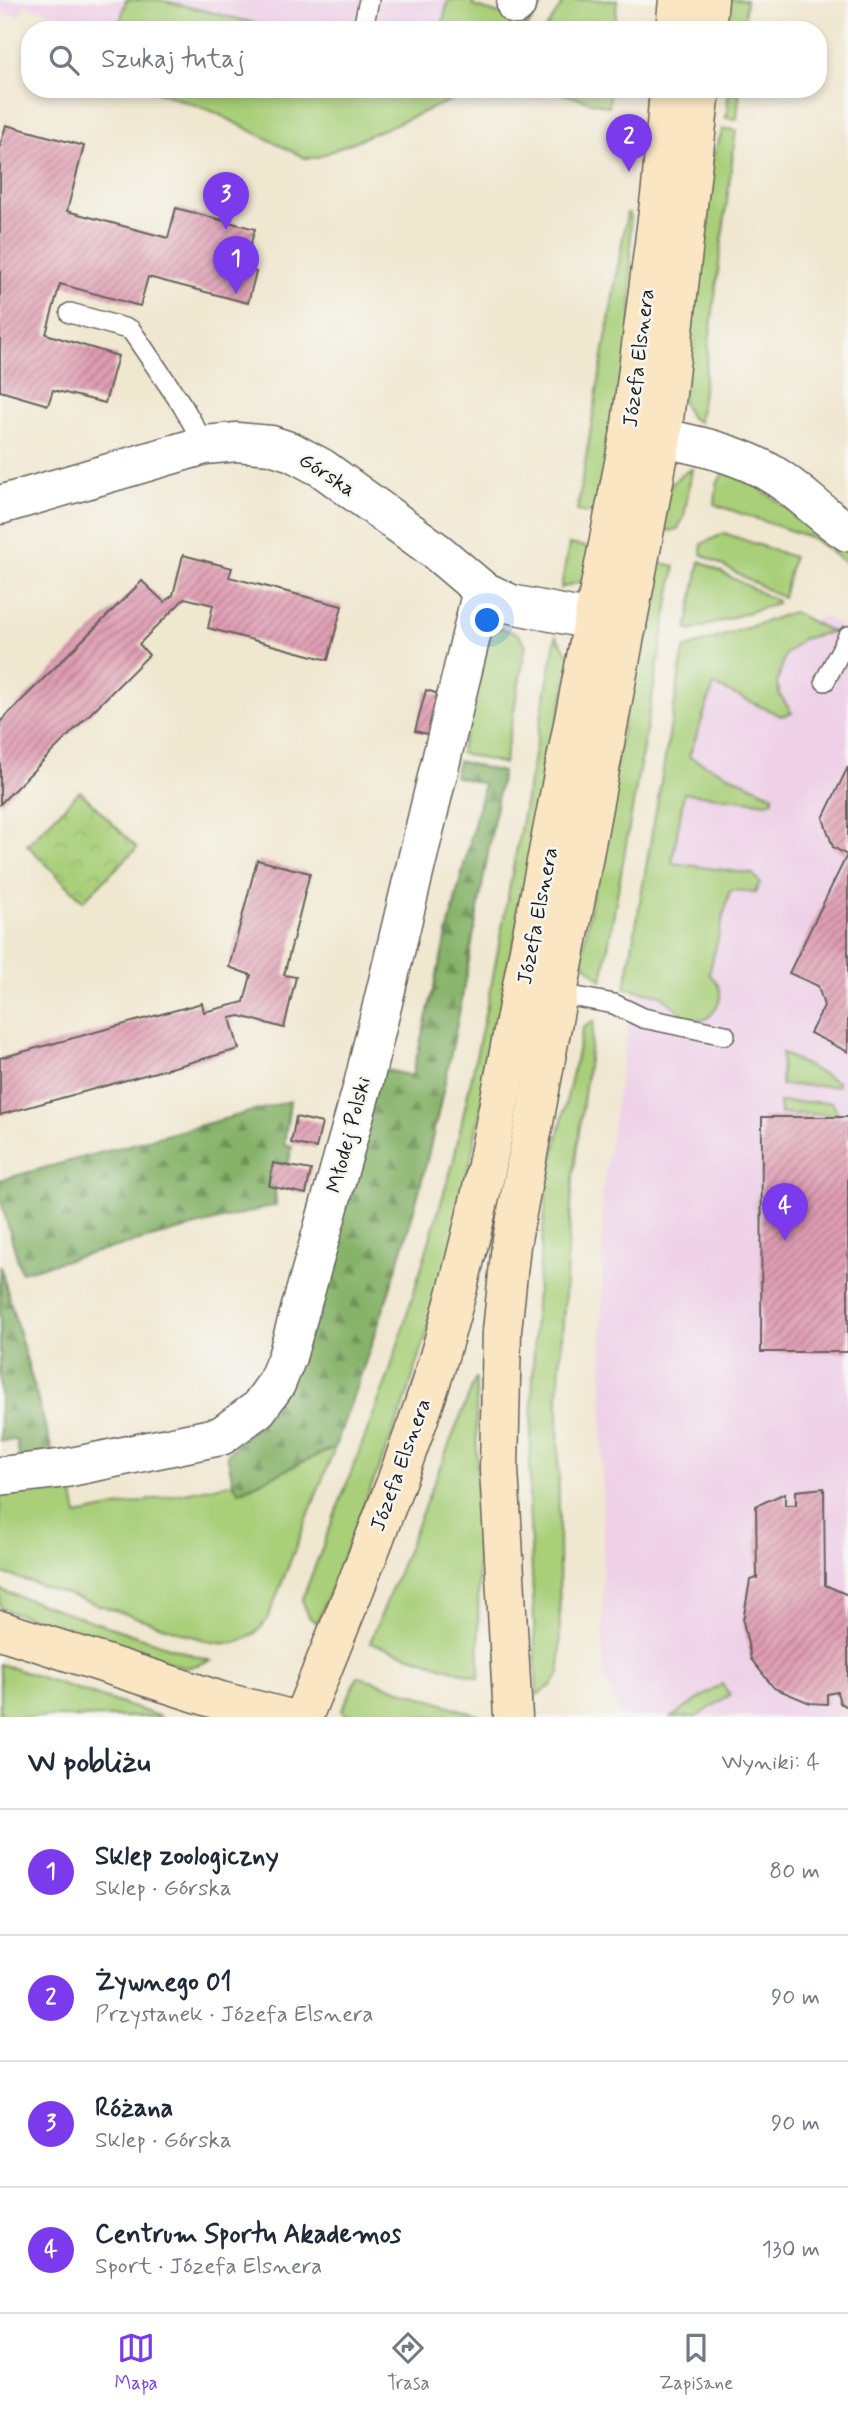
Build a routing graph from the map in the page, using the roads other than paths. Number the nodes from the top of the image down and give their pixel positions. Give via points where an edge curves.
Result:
1 (369, 0) edge
2 (678, 0) edge
3 (709, 0) edge
4 (364, 21) edge
5 (676, 21) edge
6 (707, 21) edge
7 (668, 98) edge
8 (700, 98) edge
9 (70, 313) dead end
10 (646, 435) junction
11 (205, 445) junction
12 (0, 505) edge
13 (848, 532) edge
14 (482, 590) junction
15 (611, 624) junction
16 (848, 636) edge
17 (825, 681) dead end
18 (560, 994) junction
19 (725, 1035) dead end
20 (0, 1476) edge
21 (0, 1630) edge
22 (283, 1717) edge
23 (303, 1717) edge
24 (513, 1717) edge

1 - 4 lane
2 - 5 street
3 - 6 street
7 - 10 street, Józefa Elsnera
8 - 10 street, Józefa Elsnera
9 - 11 lane via 131,330
10 - 13 street via 754,464 777,476 823,517
10 - 15 street, Józefa Elsnera
11 - 12 street, Górska
11 - 14 street, Górska via 237,442 292,452 436,551
14 - 15 street, Górska via 511,604
14 - 20 street, Młodej Polski via 362,1085 276,1384 258,1409 221,1436 66,1468
15 - 18 street, Józefa Elsnera
15 - 23 street, Józefa Elsnera via 457,1296 396,1483
16 - 17 lane
18 - 19 lane
18 - 24 street, Józefa Elsnera via 531,1129 502,1331 500,1511
21 - 22 street

